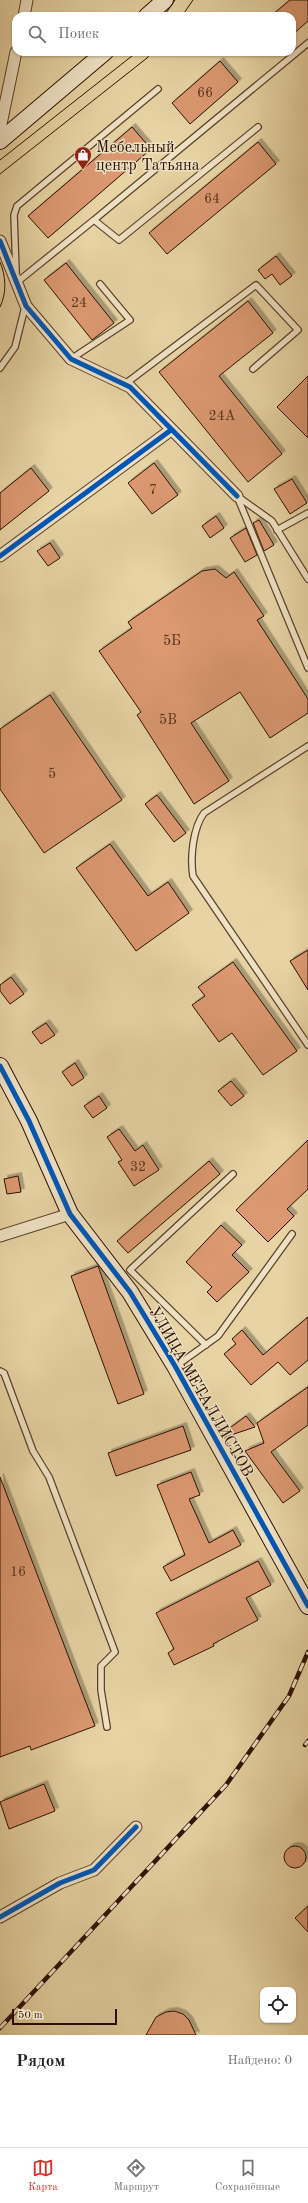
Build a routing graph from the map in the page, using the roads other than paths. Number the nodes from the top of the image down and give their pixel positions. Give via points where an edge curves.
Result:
1 (27, 0) edge
2 (165, 0) edge
3 (25, 12) edge
4 (152, 12) edge
5 (308, 43) edge
6 (296, 53) edge
7 (15, 56) edge
8 (100, 56) edge
9 (292, 56) edge
10 (158, 89) dead end
11 (258, 128) dead end
12 (0, 129) edge
13 (0, 141) edge
14 (94, 220) junction
15 (0, 241) edge
16 (16, 284) junction
17 (100, 284) dead end
18 (26, 306) junction
19 (70, 359) junction
20 (0, 368) edge
21 (253, 369) dead end
22 (124, 384) junction
23 (171, 430) junction
24 (237, 496) junction
25 (308, 513) edge
26 (277, 530) junction
27 (0, 556) edge
28 (308, 579) edge
29 (308, 668) edge
30 (308, 746) edge
31 (308, 1045) edge
32 (0, 1066) edge
33 (233, 1174) dead end
34 (70, 1214) junction
35 (292, 1234) dead end
36 (0, 1236) edge
37 (206, 1345) junction
38 (175, 1366) junction
39 (0, 1371) edge
40 (308, 1606) edge
41 (107, 1727) dead end
42 (136, 1827) dead end
43 (0, 1917) edge

1 - 3 street
2 - 4 street
5 - 6 lane
7 - 12 street
8 - 13 street
9 - 14 lane
10 - 16 lane via 16,206
11 - 14 lane via 119,240
14 - 16 lane
15 - 16 street
16 - 18 street
17 - 19 lane via 130,320
18 - 19 street
18 - 20 lane via 15,347
19 - 22 street
21 - 22 lane via 298,330 256,285
22 - 23 street via 130,387
23 - 24 street
23 - 27 street
24 - 26 lane via 272,521
24 - 29 lane
25 - 26 lane
26 - 28 lane
30 - 31 lane via 204,813 197,822 192,866 193,876
32 - 34 street, УЛИЦА МЕТАЛЛИСТОВ via 29,1121
33 - 37 lane via 130,1270
34 - 36 street
34 - 38 street, УЛИЦА МЕТАЛЛИСТОВ via 130,1292
35 - 37 lane via 218,1336
37 - 38 lane
38 - 40 street, УЛИЦА МЕТАЛЛИСТОВ
39 - 41 lane via 4,1373 33,1451 49,1477 115,1652 101,1666 101,1690
42 - 43 street via 94,1870 60,1883

